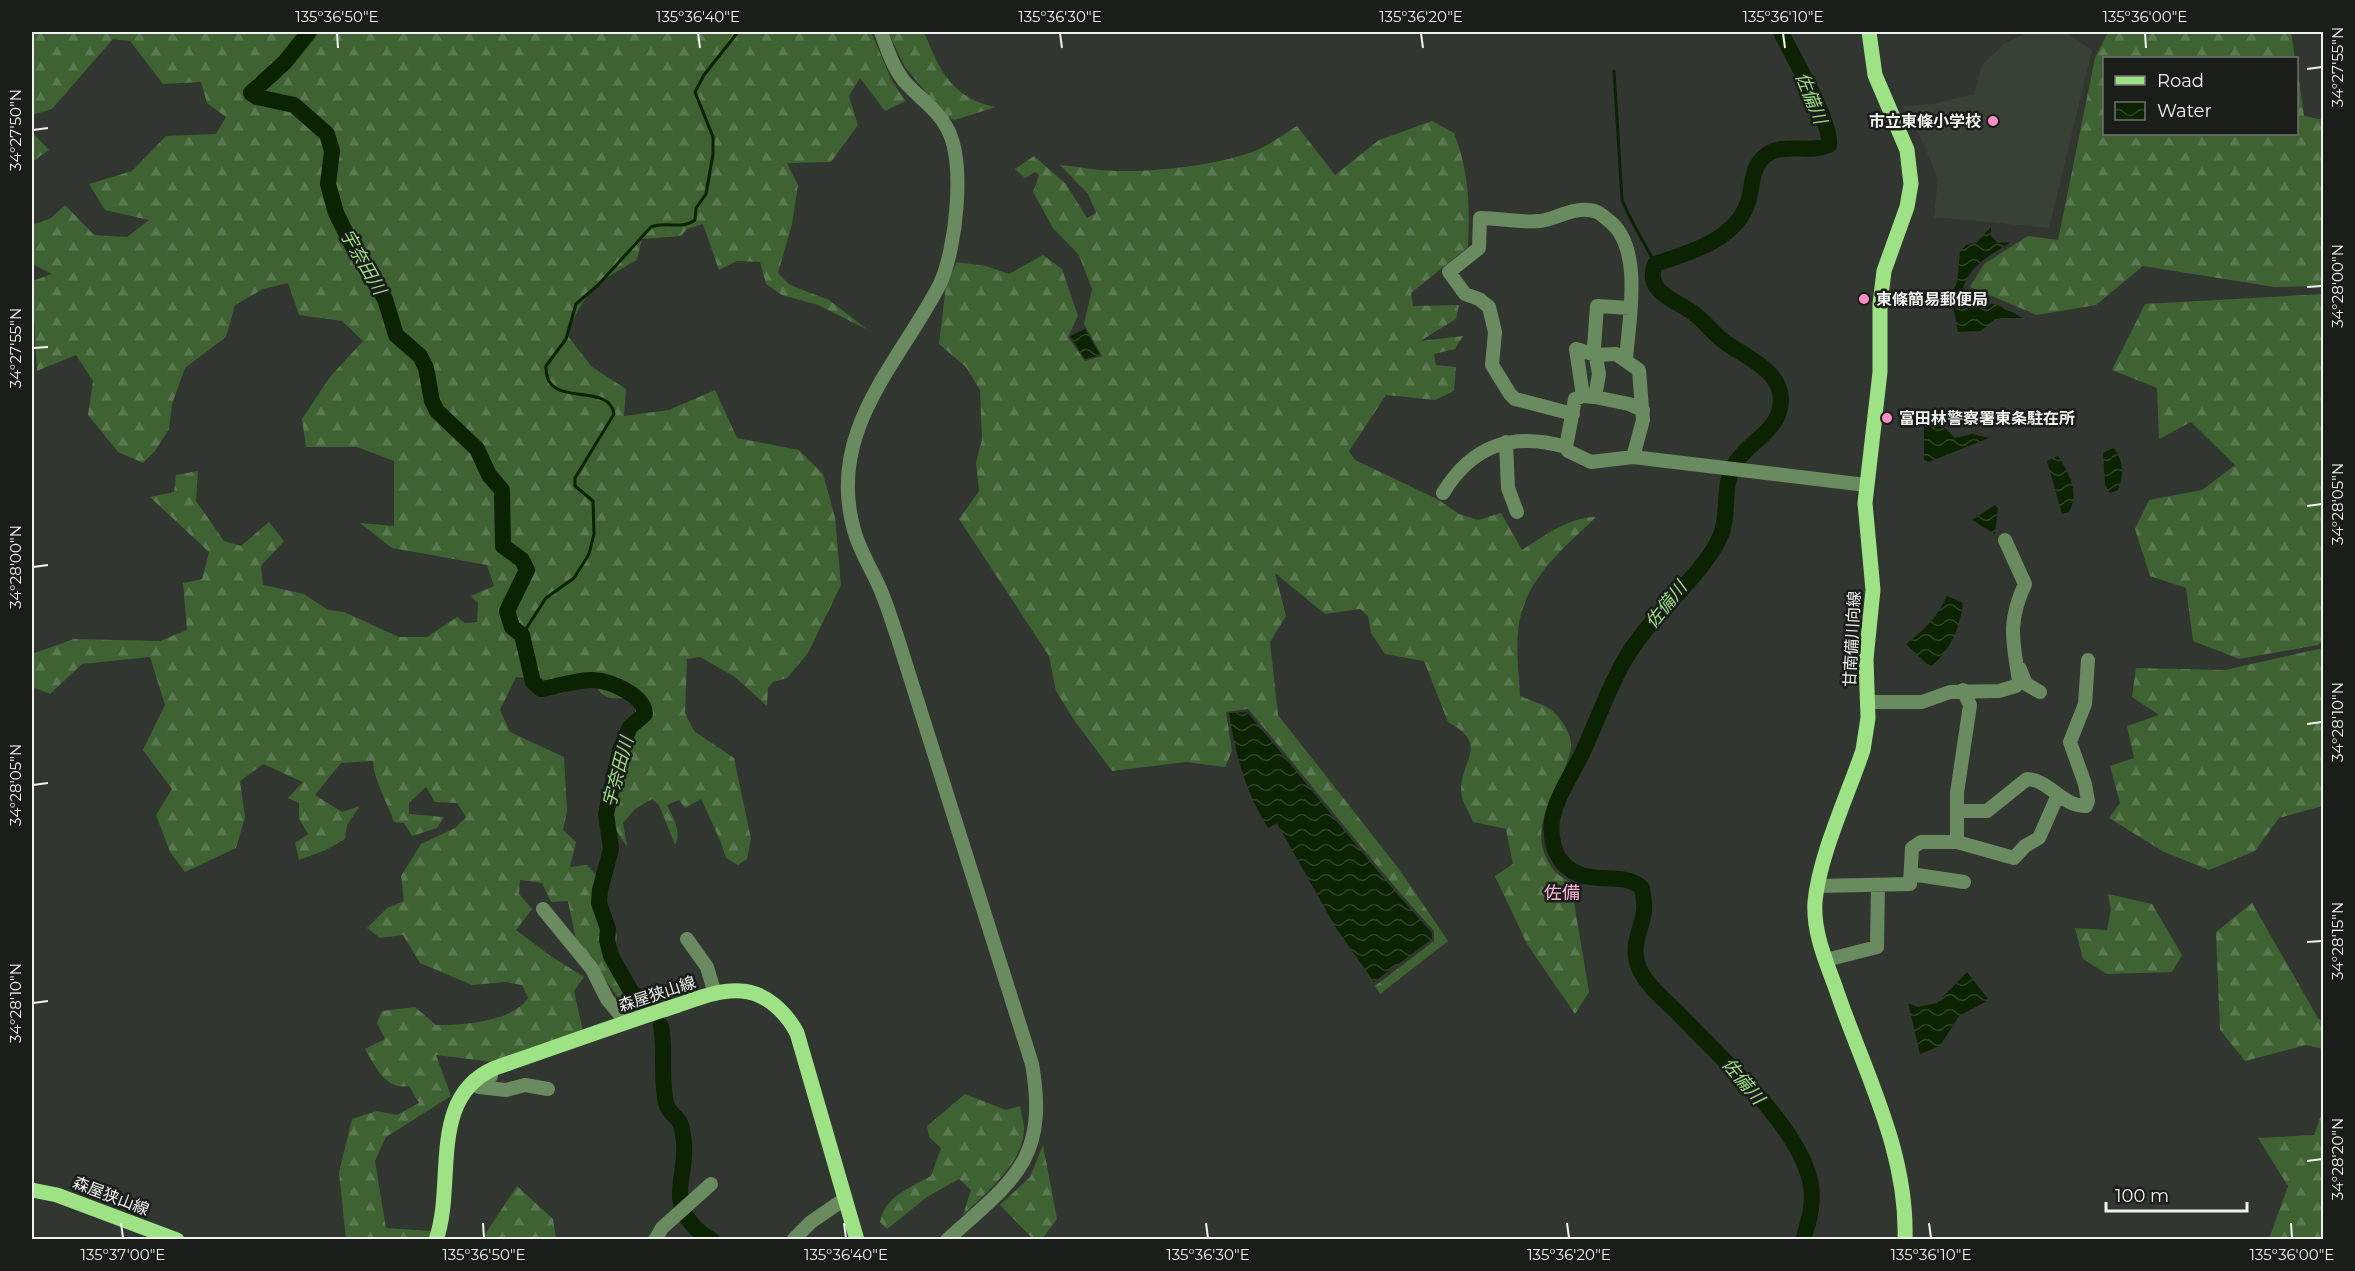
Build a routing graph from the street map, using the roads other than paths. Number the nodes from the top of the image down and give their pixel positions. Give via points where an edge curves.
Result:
1 (881, 32) edge
2 (1869, 32) edge
3 (1630, 308) junction
4 (1596, 355) junction
5 (1626, 359) junction
6 (1589, 396) junction
7 (1643, 410) junction
8 (1573, 414) junction
9 (1506, 442) junction
10 (1566, 447) junction
11 (1633, 457) junction
12 (1866, 485) junction
13 (1443, 493) dead end
14 (1517, 512) dead end
15 (2005, 540) dead end
16 (2088, 660) dead end
17 (2016, 668) junction
18 (1963, 690) junction
19 (2040, 692) dead end
20 (1868, 702) junction
21 (2056, 796) junction
22 (1957, 811) junction
23 (1957, 842) junction
24 (1911, 874) junction
25 (1964, 882) dead end
26 (1878, 885) junction
27 (1817, 886) junction
28 (543, 909) dead end
29 (687, 939) dead end
30 (1826, 960) junction
31 (715, 994) junction
32 (626, 1022) junction
33 (489, 1071) junction
34 (548, 1089) dead end
35 (711, 1184) dead end
36 (32, 1190) edge
37 (843, 1200) junction
38 (177, 1239) edge
39 (436, 1239) edge
40 (655, 1239) edge
41 (794, 1239) edge
42 (857, 1239) edge
43 (947, 1239) edge
44 (1905, 1239) edge

1 - 43 street via 900,74 936,112 954,141 957,176 953,236 940,284 858,425 849,456 849,506 855,533 897,636 1035,1082 1034,1136 1025,1160 1012,1181
2 - 12 main road, 甘南備川向線 via 1875,75 1907,150 1911,184 1881,286 1880,372
3 - 4 street via 1597,306
3 - 5 street
3 - 8 street via 1631,267 1621,232 1598,212 1588,210 1536,221 1480,218 1479,248 1449,272 1464,294 1479,298 1489,307 1495,332 1492,365 1510,394 1515,399
4 - 5 street via 1616,354
4 - 6 street via 1599,374
4 - 6 street via 1576,349
5 - 7 street via 1638,370
6 - 7 street
6 - 8 street via 1575,399
7 - 11 street
8 - 10 street
9 - 10 street via 1541,440
9 - 13 street via 1473,458 1455,473
9 - 14 street via 1508,488
10 - 11 street via 1591,462
11 - 12 street
12 - 20 main road, 甘南備川向線 via 1873,590 1866,659
15 - 17 street via 2025,584 2011,622
16 - 21 street via 2085,704 2070,742 2088,801 2086,806 2079,806
17 - 18 street via 2019,681 2011,689
17 - 19 street via 2026,684
18 - 20 street via 1922,702
18 - 22 street via 1970,705
20 - 27 main road, 甘南備川向線 via 1863,750
21 - 22 street via 2041,783 2026,779 1987,811
21 - 23 street via 2038,838 2014,858
22 - 23 street
23 - 24 street via 1915,843
24 - 25 street
24 - 26 street via 1910,884
26 - 27 street
26 - 30 street via 1877,947
27 - 30 main road, 甘南備川向線 via 1815,919
28 - 32 street via 592,969 607,999
29 - 31 street via 707,967
30 - 44 main road, 甘南備川向線 via 1897,1154
31 - 32 main road, 森屋狭山線
31 - 37 main road, 森屋狭山線 via 741,991 758,995 775,1005 793,1026 802,1046
32 - 33 main road, 森屋狭山線
33 - 34 street via 491,1077 479,1087 506,1090 525,1085
33 - 39 main road, 森屋狭山線 via 461,1096 448,1127 444,1213
35 - 40 street
36 - 38 main road, 森屋狭山線 via 57,1195
37 - 41 street via 810,1222
37 - 42 main road, 森屋狭山線

